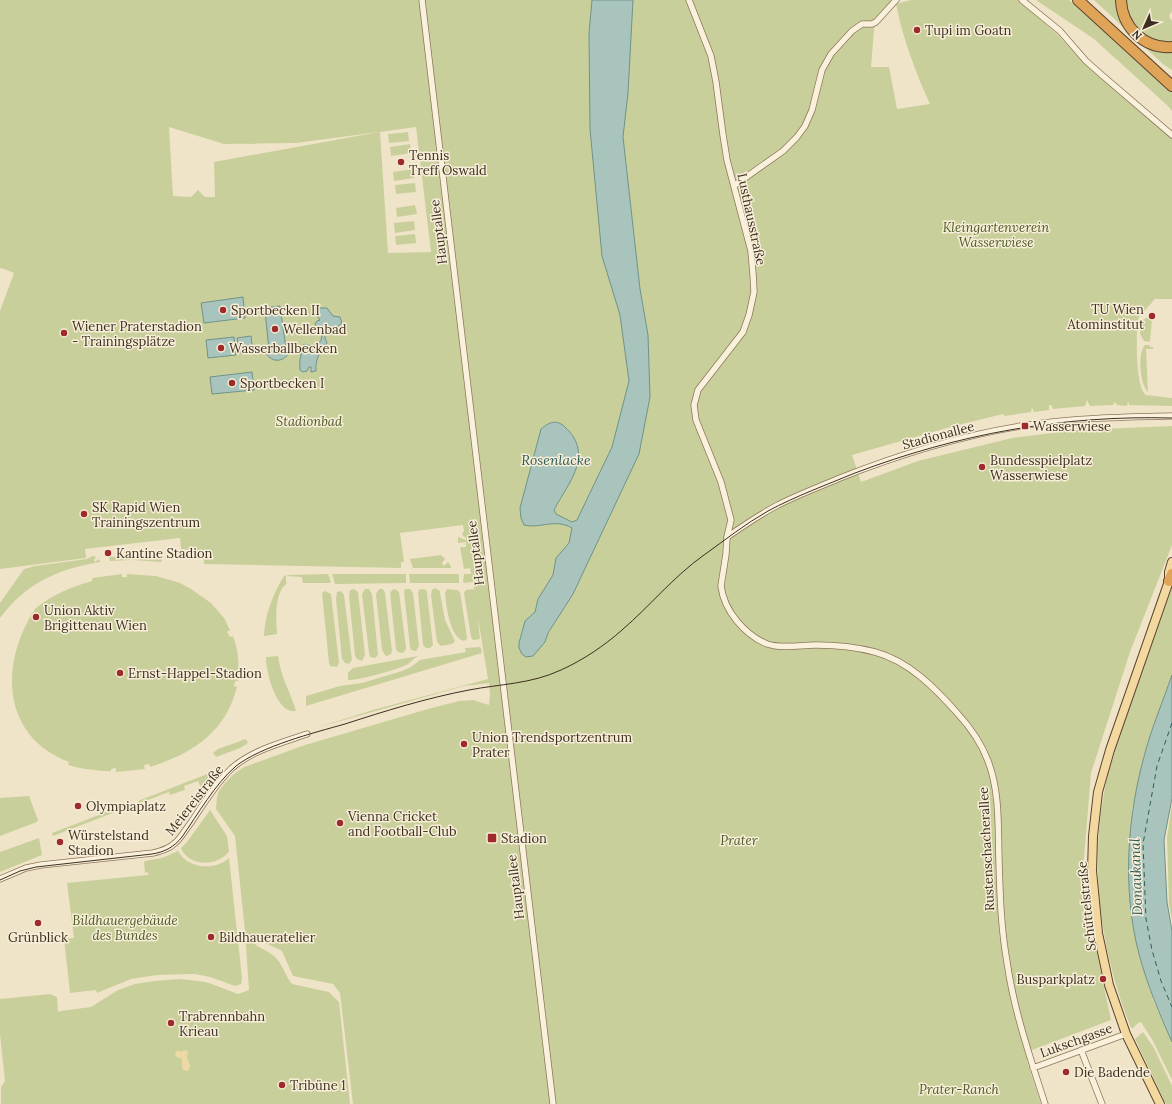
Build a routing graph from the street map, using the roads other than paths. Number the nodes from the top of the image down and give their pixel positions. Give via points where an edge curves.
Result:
1 (422, 0) edge
2 (689, 0) edge
3 (896, 0) edge
4 (1022, 0) edge
5 (1078, 0) edge
6 (1087, 0) edge
7 (1121, 0) edge
8 (1172, 47) edge
9 (1172, 78) edge
10 (1172, 86) edge
11 (1172, 135) edge
12 (734, 185) junction
13 (1172, 416) edge
14 (727, 537) junction
15 (1172, 562) edge
16 (1170, 578) edge
17 (768, 644) joint
18 (307, 734) dead end
19 (0, 878) edge
20 (1126, 1034) junction
21 (1081, 1050) junction
22 (1033, 1068) junction
23 (553, 1104) edge
24 (1045, 1104) edge
25 (1102, 1104) edge
26 (1160, 1104) edge

1 - 23 street, Hauptallee
2 - 12 street, Lusthausstraße via 711,56 723,139
3 - 12 street via 876,22 862,24 852,31 831,54 822,70 812,110 797,137
4 - 11 street via 1060,32 1086,61
5 - 10 highway
6 - 9 highway
7 - 8 highway via 1124,18 1137,35 1151,44
12 - 14 street, Lusthausstraße via 751,251 754,292 743,332 698,390 694,404 696,420 721,482 731,520
13 - 14 street, Stadionallee via 1089,419 1020,426 931,447 887,460 804,492 755,518
14 - 17 street, Lusthausstraße via 721,586 725,600 744,629
15 - 16 main road, Schüttelstraße
16 - 20 main road, Schüttelstraße via 1107,760 1098,792 1093,836 1092,871 1098,934 1109,985
17 - 22 street, Rustenschacherallee via 838,645 887,656 930,685 976,738 994,780 998,819 1000,914 1015,1006
18 - 19 street, Meiereistraße via 261,750 242,760 219,782 180,838 162,851 41,864
20 - 21 street, Lukschgasse
20 - 26 main road, Schüttelstraße
21 - 22 street, Lukschgasse
21 - 25 street
22 - 24 street, Rustenschacherallee

